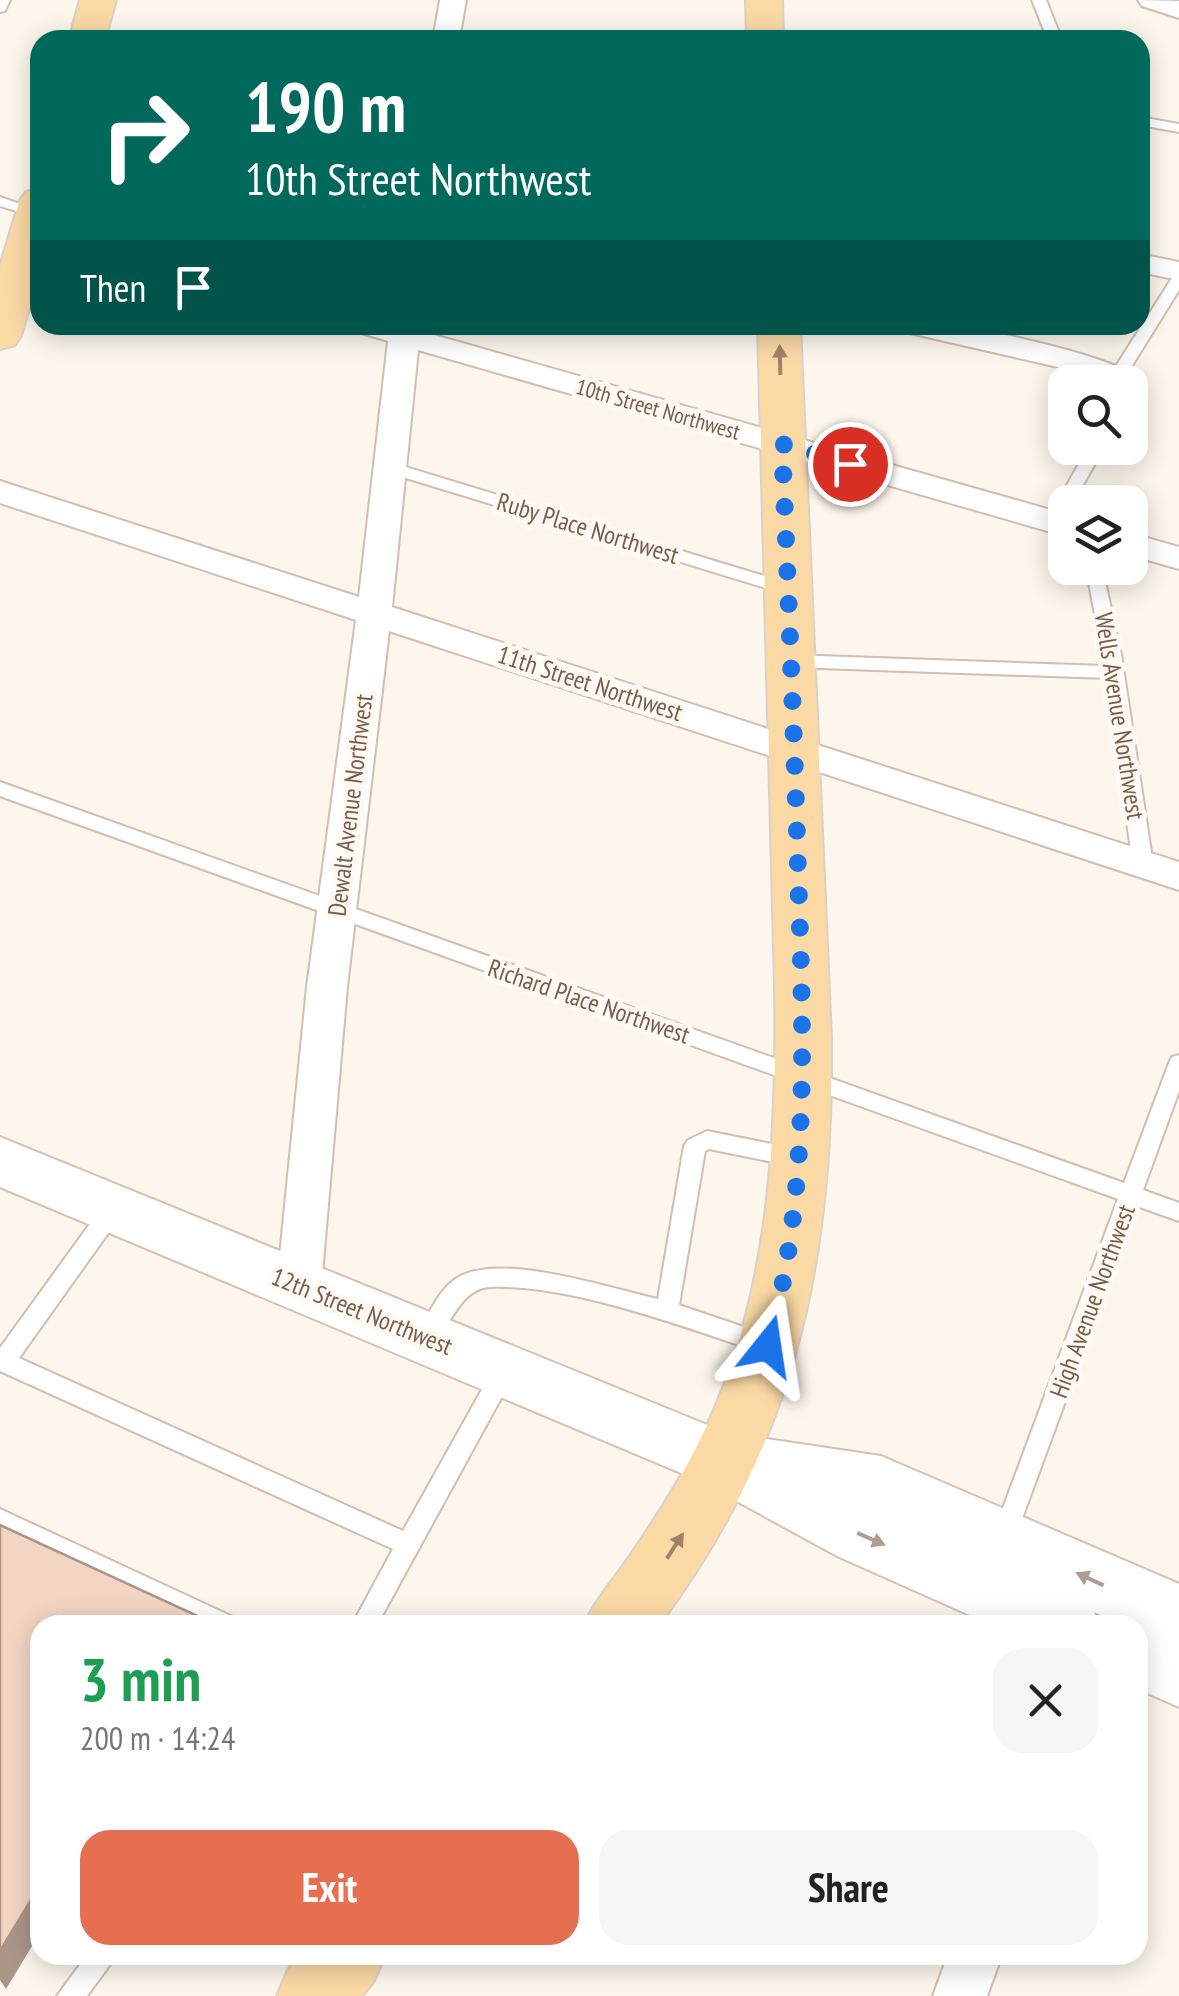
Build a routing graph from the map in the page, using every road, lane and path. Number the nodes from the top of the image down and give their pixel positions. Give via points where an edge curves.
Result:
1 (3, 0) edge
2 (98, 0) edge
3 (452, 0) edge
4 (764, 0) edge
5 (1038, 0) edge
6 (1150, 0) edge
7 (0, 8) edge
8 (1179, 10) edge
9 (90, 30) edge
10 (448, 30) edge
11 (766, 30) edge
12 (1051, 30) edge
13 (1150, 123) edge
14 (1179, 128) edge
15 (30, 215) edge
16 (1150, 266) edge
17 (1179, 275) edge
18 (1150, 325) edge
19 (404, 335) edge
20 (422, 335) edge
21 (779, 335) edge
22 (956, 335) edge
23 (1144, 335) edge
24 (0, 336) edge
25 (1084, 365) edge
26 (1127, 365) edge
27 (782, 444) junction
28 (389, 467) junction
29 (0, 492) edge
30 (1048, 521) edge
31 (1148, 549) edge
32 (1179, 558) edge
33 (1097, 585) edge
34 (788, 590) junction
35 (374, 613) junction
36 (791, 661) junction
37 (1114, 672) junction
38 (794, 749) junction
39 (0, 789) edge
40 (1143, 865) junction
41 (1179, 876) edge
42 (336, 912) junction
43 (1179, 1063) edge
44 (801, 1074) junction
45 (799, 1158) junction
46 (0, 1161) edge
47 (1132, 1195) junction
48 (113, 1208) junction
49 (1179, 1212) edge
50 (299, 1286) junction
51 (667, 1311) junction
52 (427, 1338) junction
53 (768, 1346) junction
54 (1, 1364) edge
55 (504, 1371) junction
56 (724, 1461) junction
57 (0, 1520) edge
58 (1004, 1538) junction
59 (409, 1546) junction
60 (203, 1615) edge
61 (370, 1615) edge
62 (625, 1615) edge
63 (1043, 1615) edge
64 (1179, 1618) edge
65 (1148, 1660) edge
66 (1179, 1674) edge
67 (96, 1965) edge
68 (340, 1965) edge
69 (971, 1965) edge
70 (70, 1996) edge
71 (314, 1996) edge
72 (960, 1996) edge

1 - 7 lane
2 - 9 main road
3 - 10 street
4 - 11 main road
5 - 12 lane
6 - 8 street
13 - 14 lane
15 - 24 main road
16 - 17 street
17 - 18 lane
19 - 28 street, Dewalt Avenue Northwest
20 - 27 street, 10th Street Northwest
27 -> 21 main road
22 - 25 street
23 - 26 lane
27 - 30 street, 10th Street Northwest
27 - 34 main road
28 - 34 lane, Ruby Place Northwest
28 - 35 street, Dewalt Avenue Northwest
29 - 35 street, 11th Street Northwest
31 - 32 street
33 - 37 lane, Wells Avenue Northwest
34 - 36 main road
35 - 38 street, 11th Street Northwest
35 - 42 street, Dewalt Avenue Northwest
36 - 37 lane
36 - 38 main road
37 - 40 lane, Wells Avenue Northwest
38 - 40 street, 11th Street Northwest
38 - 44 main road
39 - 42 lane, Richard Place Northwest
40 - 41 street, 11th Street Northwest
42 - 44 lane, Richard Place Northwest
42 - 50 street, Dewalt Avenue Northwest
43 - 47 lane, High Avenue Northwest
44 - 45 main road
44 - 47 lane, Richard Place Northwest
45 - 51 lane via 707,1140 695,1146
45 - 53 main road via 788,1263
46 - 48 main road, 12th Street Northwest
47 - 49 lane, Richard Place Northwest
47 - 58 lane, High Avenue Northwest
48 - 50 main road, 12th Street Northwest
48 - 54 lane
50 - 52 main road, 12th Street Northwest
51 - 52 lane via 507,1276 473,1279 456,1290
51 - 53 lane
52 - 55 main road, 12th Street Northwest
53 - 56 main road
54 - 59 lane
55 - 56 main road, 12th Street Northwest
55 - 59 lane
56 - 58 main road, 12th Street Northwest via 881,1485
62 -> 56 main road via 678,1543
56 -> 63 main road, 12th Street Northwest via 860,1535
57 - 60 lane
64 -> 58 main road, 12th Street Northwest
59 - 61 lane
65 - 66 main road
67 - 70 lane
68 - 71 main road
69 - 72 street

